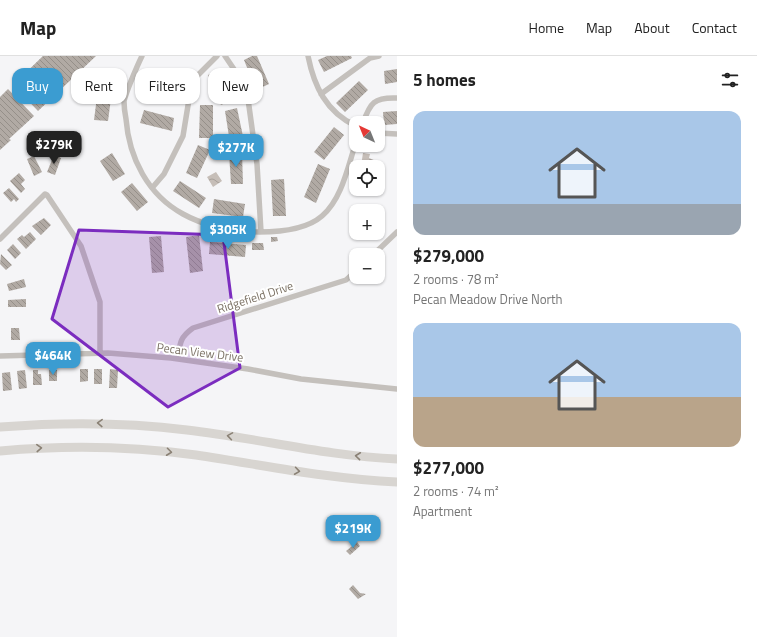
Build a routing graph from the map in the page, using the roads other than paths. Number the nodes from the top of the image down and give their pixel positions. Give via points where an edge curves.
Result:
1 (142, 56) edge
2 (217, 56) edge
3 (225, 56) edge
4 (308, 56) edge
5 (379, 56) edge
6 (321, 94) junction
7 (397, 98) edge
8 (366, 116) edge
9 (349, 121) edge
10 (385, 133) edge
11 (397, 134) edge
12 (353, 152) edge
13 (152, 188) junction
14 (261, 232) junction
15 (397, 232) edge
16 (0, 239) edge
17 (380, 248) edge
18 (349, 277) edge
19 (100, 353) junction
20 (0, 356) edge
21 (178, 359) junction
22 (397, 390) edge
23 (0, 427) edge
24 (0, 451) edge
25 (397, 459) edge
26 (397, 482) edge

1 - 13 street via 124,101 127,132 136,163 140,173
2 - 13 street via 192,81 184,136 164,174
3 - 14 street via 244,84 248,99 257,164
4 - 6 street via 316,88
5 - 6 street via 370,58
6 - 9 street via 330,108
7 - 8 street via 370,104
10 - 11 street
12 - 14 street via 336,200 322,216 306,226
13 - 14 street via 174,209 195,220 210,226
15 - 17 street
16 - 19 street via 45,194 47,195 81,246 100,302
18 - 21 street, Ridgefield Drive via 193,328 184,334 180,341
19 - 20 street, Pecan View Drive
19 - 21 street, Pecan View Drive
21 - 22 street, Pecan View Drive via 300,379
25 -> 23 highway via 326,452 142,425 74,422
24 -> 26 highway via 66,447 123,448 196,455 330,476

